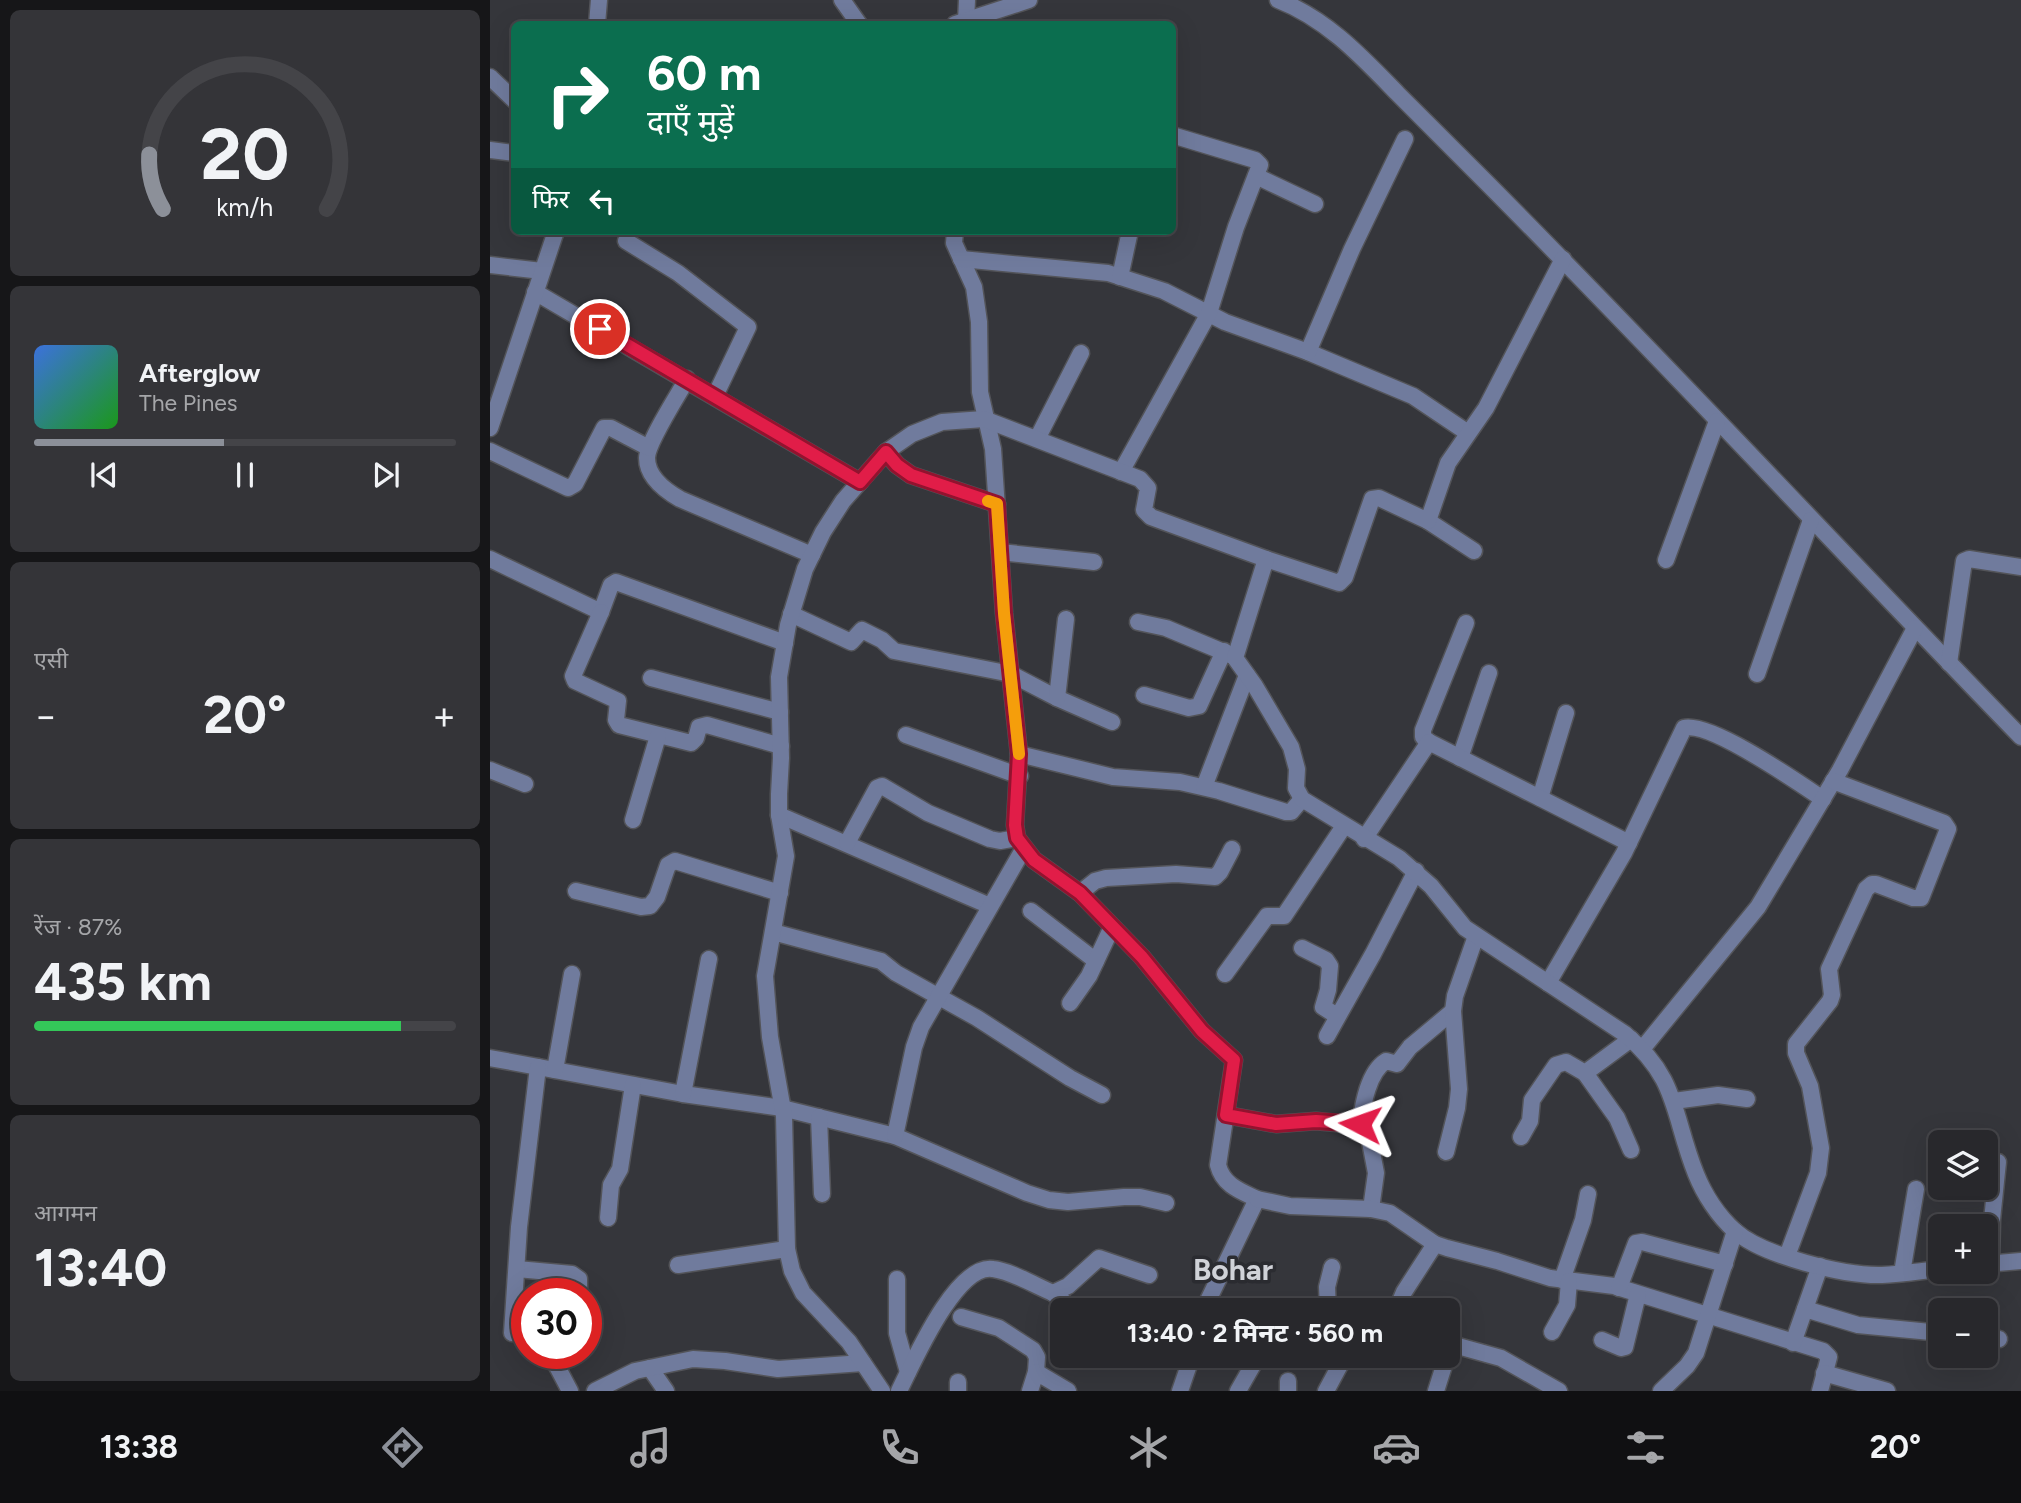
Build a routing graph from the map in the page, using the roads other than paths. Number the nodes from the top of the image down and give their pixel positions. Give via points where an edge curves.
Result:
1 (599, 0) edge
2 (842, 0) edge
3 (967, 0) edge
4 (1029, 0) edge
5 (1278, 0) edge
6 (597, 21) edge
7 (857, 21) edge
8 (968, 21) edge
9 (971, 21) edge
10 (490, 77) edge
11 (511, 97) edge
12 (1176, 136) edge
13 (1405, 139) dead end
14 (490, 150) edge
15 (511, 153) edge
16 (1256, 176) junction
17 (1315, 204) dead end
18 (554, 235) edge
19 (955, 235) edge
20 (1129, 235) edge
21 (626, 240) dead end
22 (961, 259) junction
23 (1563, 259) junction
24 (490, 265) edge
25 (542, 271) junction
26 (1119, 277) junction
27 (535, 292) junction
28 (1209, 313) junction
29 (1308, 352) junction
30 (1081, 353) dead end
31 (687, 379) junction
32 (715, 396) junction
33 (985, 419) junction
34 (1717, 421) junction
35 (490, 428) edge
36 (1468, 433) junction
37 (1037, 439) junction
38 (649, 448) junction
39 (490, 451) edge
40 (886, 452) junction
41 (1121, 472) junction
42 (860, 482) junction
43 (997, 504) junction
44 (1811, 520) junction
45 (1428, 521) junction
46 (1474, 551) dead end
47 (1000, 552) junction
48 (812, 555) junction
49 (490, 559) edge
50 (1266, 559) junction
51 (1666, 560) dead end
52 (1094, 562) dead end
53 (2021, 567) edge
54 (601, 612) junction
55 (791, 614) junction
56 (1066, 619) dead end
57 (1138, 622) dead end
58 (1466, 623) dead end
59 (1915, 628) junction
60 (785, 643) junction
61 (1229, 654) junction
62 (1949, 663) junction
63 (1489, 673) dead end
64 (1011, 674) junction
65 (1757, 674) dead end
66 (1247, 675) junction
67 (651, 678) dead end
68 (1144, 695) dead end
69 (1057, 698) junction
70 (780, 712) junction
71 (1566, 713) dead end
72 (1112, 722) dead end
73 (906, 735) dead end
74 (658, 736) junction
75 (2021, 737) edge
76 (1429, 742) junction
77 (781, 746) junction
78 (1019, 754) junction
79 (1460, 758) junction
80 (490, 770) edge
81 (1020, 776) junction
82 (1833, 781) junction
83 (525, 784) dead end
84 (1204, 788) junction
85 (1540, 798) junction
86 (1301, 799) junction
87 (1823, 799) junction
88 (779, 815) junction
89 (633, 820) dead end
90 (1344, 826) junction
91 (1364, 839) junction
92 (848, 843) junction
93 (1020, 843) junction
94 (1629, 843) junction
95 (1232, 849) dead end
96 (1416, 872) junction
97 (576, 891) dead end
98 (780, 893) junction
99 (1080, 893) junction
100 (990, 906) junction
101 (1031, 911) dead end
102 (1112, 927) junction
103 (773, 932) junction
104 (1476, 936) junction
105 (1301, 947) dead end
106 (709, 959) dead end
107 (1096, 961) junction
108 (572, 974) dead end
109 (1225, 974) dead end
110 (1548, 984) junction
111 (938, 996) junction
112 (1070, 1003) dead end
113 (1453, 1011) junction
114 (1337, 1016) junction
115 (1327, 1036) dead end
116 (1637, 1044) junction
117 (490, 1058) edge
118 (538, 1067) junction
119 (555, 1070) junction
120 (1584, 1073) junction
121 (633, 1085) junction
122 (683, 1094) junction
123 (1102, 1095) dead end
124 (1748, 1099) dead end
125 (1674, 1101) junction
126 (782, 1108) junction
127 (1226, 1115) junction
128 (819, 1117) junction
129 (1360, 1124) junction
130 (895, 1136) junction
131 (1521, 1137) dead end
132 (1631, 1150) dead end
133 (1446, 1152) dead end
134 (1916, 1189) dead end
135 (1588, 1194) dead end
136 (822, 1195) dead end
137 (1257, 1199) junction
138 (1166, 1203) dead end
139 (1371, 1209) junction
140 (608, 1218) dead end
141 (1735, 1231) junction
142 (1435, 1244) junction
143 (787, 1249) junction
144 (1787, 1256) junction
145 (2019, 1261) edge
146 (1998, 1263) edge
147 (1725, 1264) junction
148 (678, 1265) dead end
149 (1820, 1266) junction
150 (1332, 1267) dead end
151 (517, 1269) junction
152 (1928, 1270) edge
153 (1902, 1273) junction
154 (1149, 1275) dead end
155 (516, 1278) edge
156 (578, 1278) edge
157 (897, 1279) dead end
158 (1565, 1280) junction
159 (1619, 1288) junction
160 (1053, 1293) junction
161 (1638, 1294) junction
162 (1059, 1298) edge
163 (1209, 1298) edge
164 (1327, 1298) edge
165 (1401, 1298) edge
166 (1805, 1309) junction
167 (961, 1317) dead end
168 (1709, 1317) junction
169 (1552, 1332) dead end
170 (1928, 1332) edge
171 (1602, 1340) dead end
172 (1793, 1342) junction
173 (1460, 1351) edge
174 (863, 1363) junction
175 (650, 1368) junction
176 (1188, 1368) edge
177 (1251, 1368) edge
178 (1340, 1368) edge
179 (1443, 1368) edge
180 (558, 1369) edge
181 (908, 1372) junction
182 (1036, 1372) junction
183 (1825, 1373) junction
184 (1332, 1389) edge
185 (570, 1391) edge
186 (595, 1391) edge
187 (666, 1391) edge
188 (881, 1391) edge
189 (899, 1391) edge
190 (1030, 1391) edge
191 (1068, 1391) edge
192 (1181, 1391) edge
193 (1238, 1391) edge
194 (1436, 1391) edge
195 (1559, 1391) edge
196 (1661, 1391) edge
197 (1820, 1391) edge
198 (1887, 1391) edge

1 - 6 street
2 - 7 street
3 - 8 street
4 - 9 street
5 - 23 street via 1334,31
10 - 11 street
12 - 16 street via 1255,160 1260,165
13 - 29 street
14 - 15 street
16 - 17 street
16 - 28 street
18 - 25 street
19 - 22 street
20 - 26 street
21 - 32 street via 748,327
22 - 26 street
22 - 33 street via 974,287
23 - 34 street
23 - 36 street via 1486,408
24 - 25 street
25 - 27 street
26 - 28 street via 1164,290
27 - 31 street
27 - 35 street
28 - 29 street
28 - 41 street
29 - 36 street via 1413,396
30 - 37 street
31 - 32 street
31 - 38 street
32 - 42 street
33 - 37 street
33 - 40 street via 942,422 912,434
33 - 43 street via 993,449
34 - 44 street
34 - 51 street
36 - 45 street via 1448,463
37 - 41 street
38 - 39 street via 604,428 575,484 568,488
38 - 48 street via 647,462 654,477 670,493
40 - 42 street
40 - 43 street via 911,475
41 - 50 street via 1145,483 1144,510 1151,517
42 - 48 street via 843,501
43 - 47 street
44 - 59 street
44 - 65 street
45 - 46 street
45 - 50 street via 1372,499 1339,583
47 - 52 street
47 - 64 street
48 - 55 street
49 - 54 street
50 - 61 street
53 - 62 street via 1964,561
54 - 60 street via 616,582
54 - 74 street via 573,679 618,701 619,725
55 - 60 street
55 - 64 street via 851,642 862,630 894,651
56 - 69 street
57 - 61 street via 1166,628
58 - 76 street via 1423,730
59 - 62 street
59 - 82 street
60 - 70 street via 779,677
61 - 66 street
61 - 68 street via 1199,706 1189,708
62 - 75 street
63 - 79 street
64 - 69 street
64 - 78 street
66 - 84 street
66 - 86 street via 1291,747
67 - 70 street
69 - 72 street
70 - 77 street
71 - 85 street
73 - 81 street
74 - 77 street via 691,743 699,727 707,724
74 - 89 street
76 - 79 street
76 - 91 street
77 - 88 street
78 - 81 street
78 - 84 street via 1113,776
79 - 85 street
80 - 83 street
81 - 93 street via 1015,825
82 - 87 street
82 - 144 street via 1944,823 1948,829 1921,898 1876,884 1866,889 1829,969 1830,1001 1796,1044 1810,1086 1821,1148 1818,1173
84 - 86 street via 1286,813
85 - 94 street
86 - 90 street
87 - 94 street via 1735,744 1688,727
87 - 116 street via 1758,907
88 - 92 street
88 - 98 street via 786,856
90 - 91 street
90 - 109 street via 1284,916 1267,916
91 - 96 street
92 - 93 street via 882,786 928,813 990,839
92 - 100 street
93 - 99 street via 1034,860
93 - 100 street
94 - 110 street
95 - 99 street via 1215,877 1106,878
96 - 104 street
96 - 114 street
97 - 98 street via 650,906 668,865 676,861
98 - 103 street
99 - 102 street
100 - 111 street
101 - 107 street
102 - 107 street
102 - 127 street via 1202,1031 1234,1060
103 - 111 street via 873,957
103 - 126 street via 765,976 766,1004
104 - 110 street
104 - 113 street
105 - 114 street via 1330,966 1323,1007
106 - 122 street
107 - 112 street
108 - 119 street
110 - 116 street
111 - 123 street
111 - 130 street via 914,1047
113 - 129 street via 1397,1064 1386,1061 1381,1065 1367,1089
113 - 133 street via 1458,1089
114 - 115 street
116 - 120 street
116 - 125 street via 1660,1070
117 - 118 street
118 - 119 street
118 - 151 street
119 - 121 street
120 - 131 street via 1566,1062 1556,1065 1532,1100 1530,1121
120 - 132 street via 1617,1118
121 - 122 street
121 - 140 street
122 - 126 street
124 - 125 street via 1718,1095
125 - 141 street via 1704,1192
126 - 128 street
126 - 143 street
127 - 129 street via 1276,1124
127 - 137 street via 1220,1174 1235,1189
128 - 130 street
128 - 136 street
129 - 139 street via 1370,1129 1375,1162
130 - 138 street via 1049,1200 1140,1197
134 - 153 street
135 - 158 street
137 - 139 street via 1290,1206
137 - 163 street
139 - 142 street via 1402,1219
141 - 144 street via 1762,1248
141 - 147 street
142 - 158 street
142 - 165 street
143 - 148 street
143 - 174 street via 803,1293
144 - 149 street
145 - 146 street
147 - 159 street via 1636,1242
147 - 168 street
149 - 153 street via 1849,1273
149 - 166 street
150 - 164 street
151 - 155 street
151 - 156 street
152 - 153 street
154 - 160 street via 1099,1258 1068,1286
157 - 181 street via 897,1333
158 - 159 street
158 - 169 street via 1567,1305
159 - 161 street
160 - 162 street
160 - 181 street via 994,1269 980,1269 951,1297
161 - 168 street
161 - 171 street via 1625,1347
166 - 170 street via 1858,1325
166 - 172 street
167 - 182 street via 999,1328 1033,1350
168 - 172 street
168 - 196 street via 1696,1353
172 - 183 street via 1827,1354
173 - 195 street via 1501,1358
174 - 175 street via 778,1369 693,1359
174 - 188 street
175 - 186 street
175 - 187 street
176 - 192 street
177 - 193 street
178 - 184 street
179 - 194 street
180 - 185 street
181 - 189 street
182 - 190 street
182 - 191 street
183 - 197 street
183 - 198 street

